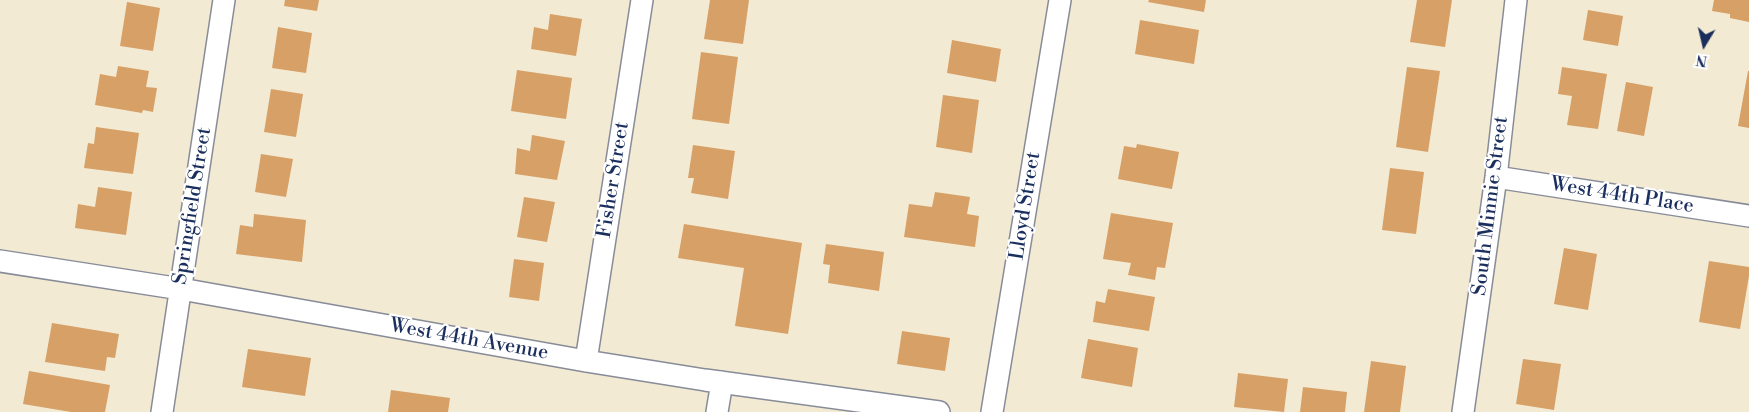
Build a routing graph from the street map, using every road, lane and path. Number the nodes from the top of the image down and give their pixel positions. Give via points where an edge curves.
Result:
1 (224, 0) edge
2 (642, 0) edge
3 (1060, 0) edge
4 (1516, 0) edge
5 (1496, 177) junction
6 (1749, 216) edge
7 (0, 261) edge
8 (181, 288) junction
9 (586, 360) junction
10 (722, 382) junction
11 (162, 412) edge
12 (717, 412) edge
13 (939, 412) edge
14 (992, 412) edge
15 (1463, 412) edge

1 - 8 street, Springfield Street
2 - 9 street, Fisher Street
3 - 14 street, Lloyd Street
4 - 5 street, South Minnie Street
5 - 6 street, West 44th Place
5 - 15 street, South Minnie Street
7 - 8 street, West 44th Avenue
8 - 9 street, West 44th Avenue
8 - 11 street, Springfield Street
9 - 10 street, West 44th Avenue
10 - 12 street
10 - 13 street, West 44th Avenue

